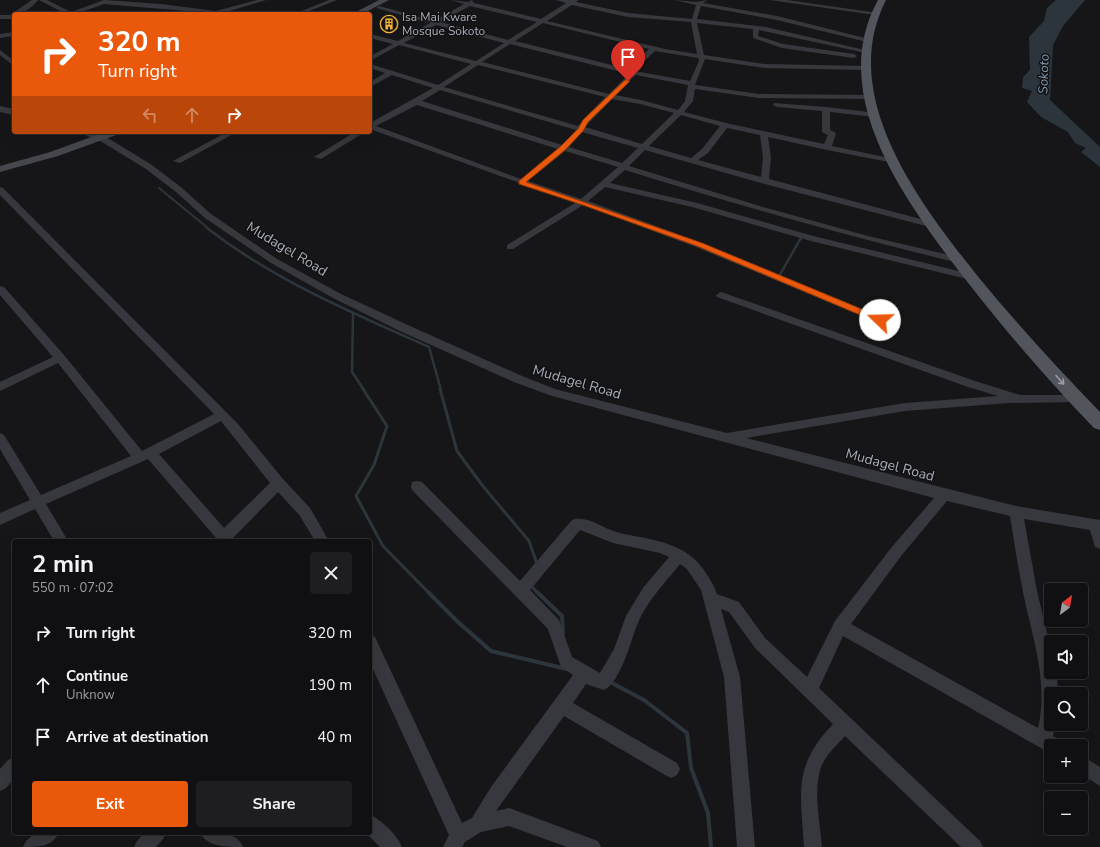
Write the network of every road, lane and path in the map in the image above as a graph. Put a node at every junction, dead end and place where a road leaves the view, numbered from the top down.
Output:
1 (35, 0) edge
2 (42, 0) edge
3 (263, 0) edge
4 (334, 0) edge
5 (385, 0) edge
6 (395, 0) edge
7 (454, 0) edge
8 (477, 0) edge
9 (559, 0) edge
10 (678, 0) edge
11 (774, 0) edge
12 (882, 0) edge
13 (889, 0) edge
14 (106, 1) edge
15 (573, 1) edge
16 (701, 2) edge
17 (78, 3) dead end
18 (469, 4) junction
19 (379, 8) junction
20 (78, 11) joint
21 (18, 12) edge
22 (66, 12) edge
23 (202, 12) edge
24 (222, 12) edge
25 (302, 12) edge
26 (360, 12) edge
27 (370, 12) edge
28 (875, 13) junction
29 (12, 15) edge
30 (0, 17) edge
31 (694, 21) junction
32 (437, 22) junction
33 (543, 22) junction
34 (756, 28) junction
35 (12, 34) edge
36 (0, 36) edge
37 (372, 36) edge
38 (398, 42) junction
39 (511, 42) junction
40 (653, 49) junction
41 (0, 52) edge
42 (866, 54) junction
43 (701, 56) junction
44 (3, 58) edge
45 (372, 58) edge
46 (12, 63) edge
47 (478, 63) junction
48 (372, 67) edge
49 (390, 73) junction
50 (632, 73) junction
51 (372, 84) edge
52 (692, 86) junction
53 (437, 87) junction
54 (612, 96) junction
55 (870, 97) junction
56 (416, 102) junction
57 (777, 105) dead end
58 (1, 108) edge
59 (12, 108) edge
60 (826, 110) junction
61 (12, 111) edge
62 (679, 113) junction
63 (874, 115) junction
64 (372, 125) edge
65 (725, 125) junction
66 (372, 127) edge
67 (581, 130) junction
68 (763, 133) junction
69 (104, 134) edge
70 (229, 134) edge
71 (357, 134) edge
72 (644, 146) junction
73 (562, 148) junction
74 (827, 148) junction
75 (318, 157) dead end
76 (177, 161) dead end
77 (692, 161) junction
78 (891, 161) junction
79 (0, 165) edge
80 (624, 166) junction
81 (0, 169) edge
82 (764, 181) junction
83 (522, 182) junction
84 (604, 184) junction
85 (0, 190) edge
86 (5, 201) edge
87 (582, 202) junction
88 (928, 224) junction
89 (510, 247) dead end
90 (955, 259) junction
91 (971, 277) junction
92 (0, 289) edge
93 (721, 296) dead end
94 (880, 320) dead end
95 (60, 358) junction
96 (0, 387) edge
97 (1025, 398) junction
98 (1076, 398) junction
99 (1100, 406) edge
100 (223, 415) junction
101 (1100, 423) edge
102 (728, 437) junction
103 (0, 438) edge
104 (144, 455) junction
105 (278, 483) junction
106 (417, 486) dead end
107 (944, 495) junction
108 (37, 503) junction
109 (1016, 512) junction
110 (0, 520) edge
111 (1098, 526) edge
112 (60, 539) edge
113 (224, 539) edge
114 (226, 539) edge
115 (321, 539) edge
116 (1100, 543) edge
117 (679, 555) junction
118 (521, 590) junction
119 (711, 599) junction
120 (840, 626) junction
121 (372, 647) edge
122 (584, 674) junction
123 (810, 689) junction
124 (562, 706) junction
125 (845, 724) junction
126 (1044, 739) edge
127 (1049, 739) edge
128 (12, 768) edge
129 (671, 769) dead end
130 (1088, 769) edge
131 (1100, 777) edge
132 (0, 782) edge
133 (478, 824) junction
134 (372, 826) edge
135 (47, 835) edge
136 (155, 835) edge
137 (213, 835) edge
138 (455, 844) edge
139 (32, 847) edge
140 (143, 847) edge
141 (234, 847) edge
142 (393, 847) edge
143 (592, 847) edge
144 (746, 847) edge
145 (813, 847) edge
146 (974, 847) edge

1 - 21 street
2 - 22 street
3 - 24 street
4 - 25 street
5 - 26 main road
6 - 19 main road
7 - 18 street
8 - 18 street
9 - 15 street
10 - 16 street
11 - 28 street
12 - 28 main road
13 - 99 main road
14 - 20 street
14 - 23 street
15 - 31 street
15 - 33 street
16 - 31 street
16 - 42 street
17 - 20 street
18 - 32 street
18 - 33 street
19 - 27 main road
19 - 32 street
28 - 42 main road
29 - 30 street
31 - 34 street
31 - 43 street
32 - 38 street
32 - 39 street
33 - 39 street
33 - 40 street
34 - 42 street
34 - 42 street
35 - 36 street
37 - 38 street
38 - 45 street
38 - 47 street
39 - 47 street
39 - 50 street
40 - 43 street
40 - 50 street
41 - 44 street
42 - 43 street
42 - 55 main road
43 - 52 street
44 - 46 street
47 - 53 street
47 - 54 street
48 - 49 street
49 - 51 street
49 - 53 street
50 - 52 street
50 - 54 street
52 - 55 street
52 - 62 street
53 - 56 street
53 - 67 street
54 - 62 street
54 - 67 street
55 - 63 main road
56 - 64 street
56 - 73 street
57 - 60 street
58 - 59 street
58 - 61 street
60 - 63 street
60 - 74 street
62 - 65 street
62 - 72 street
63 - 78 main road
65 - 68 street
65 - 77 street
66 - 83 street
67 - 72 street
67 - 73 street
68 - 74 street
68 - 82 street
69 - 79 main road
69 - 81 main road
69 - 102 street, Mudagel Road
70 - 76 street
71 - 75 street
72 - 77 street
72 - 80 street
73 - 80 street
73 - 83 street
74 - 78 street
77 - 82 street
78 - 88 main road
80 - 84 street
80 - 90 street
82 - 88 street
83 - 87 street
84 - 87 street
84 - 91 street
85 - 86 street
86 - 100 street
87 - 89 street
87 - 94 street
88 - 90 main road
90 - 91 main road
91 -> 98 main road
92 - 95 street
93 - 97 street
95 - 96 street
95 - 104 street
97 - 98 street
97 - 102 street
98 - 101 main road
100 - 104 street
100 - 105 street
102 - 107 street, Mudagel Road
103 - 108 street
104 - 108 street
104 - 113 street
105 - 114 street
105 - 115 street
106 - 118 street
107 - 109 street, Mudagel Road
107 - 120 street
108 - 110 street
108 - 112 street
109 - 111 street, Mudagel Road
109 - 127 street
111 - 116 street
117 - 118 street
117 - 119 street
117 - 122 street
118 - 122 street
119 - 123 street
119 - 144 street
120 - 123 street
120 - 126 street
121 - 138 street
122 - 124 street
123 - 125 street
124 - 129 street
124 - 133 street
125 - 145 street
125 - 146 street
128 - 132 street
130 - 131 street
133 - 138 street
133 - 143 street
134 - 142 street
135 - 139 street
136 - 140 street
137 - 141 street

